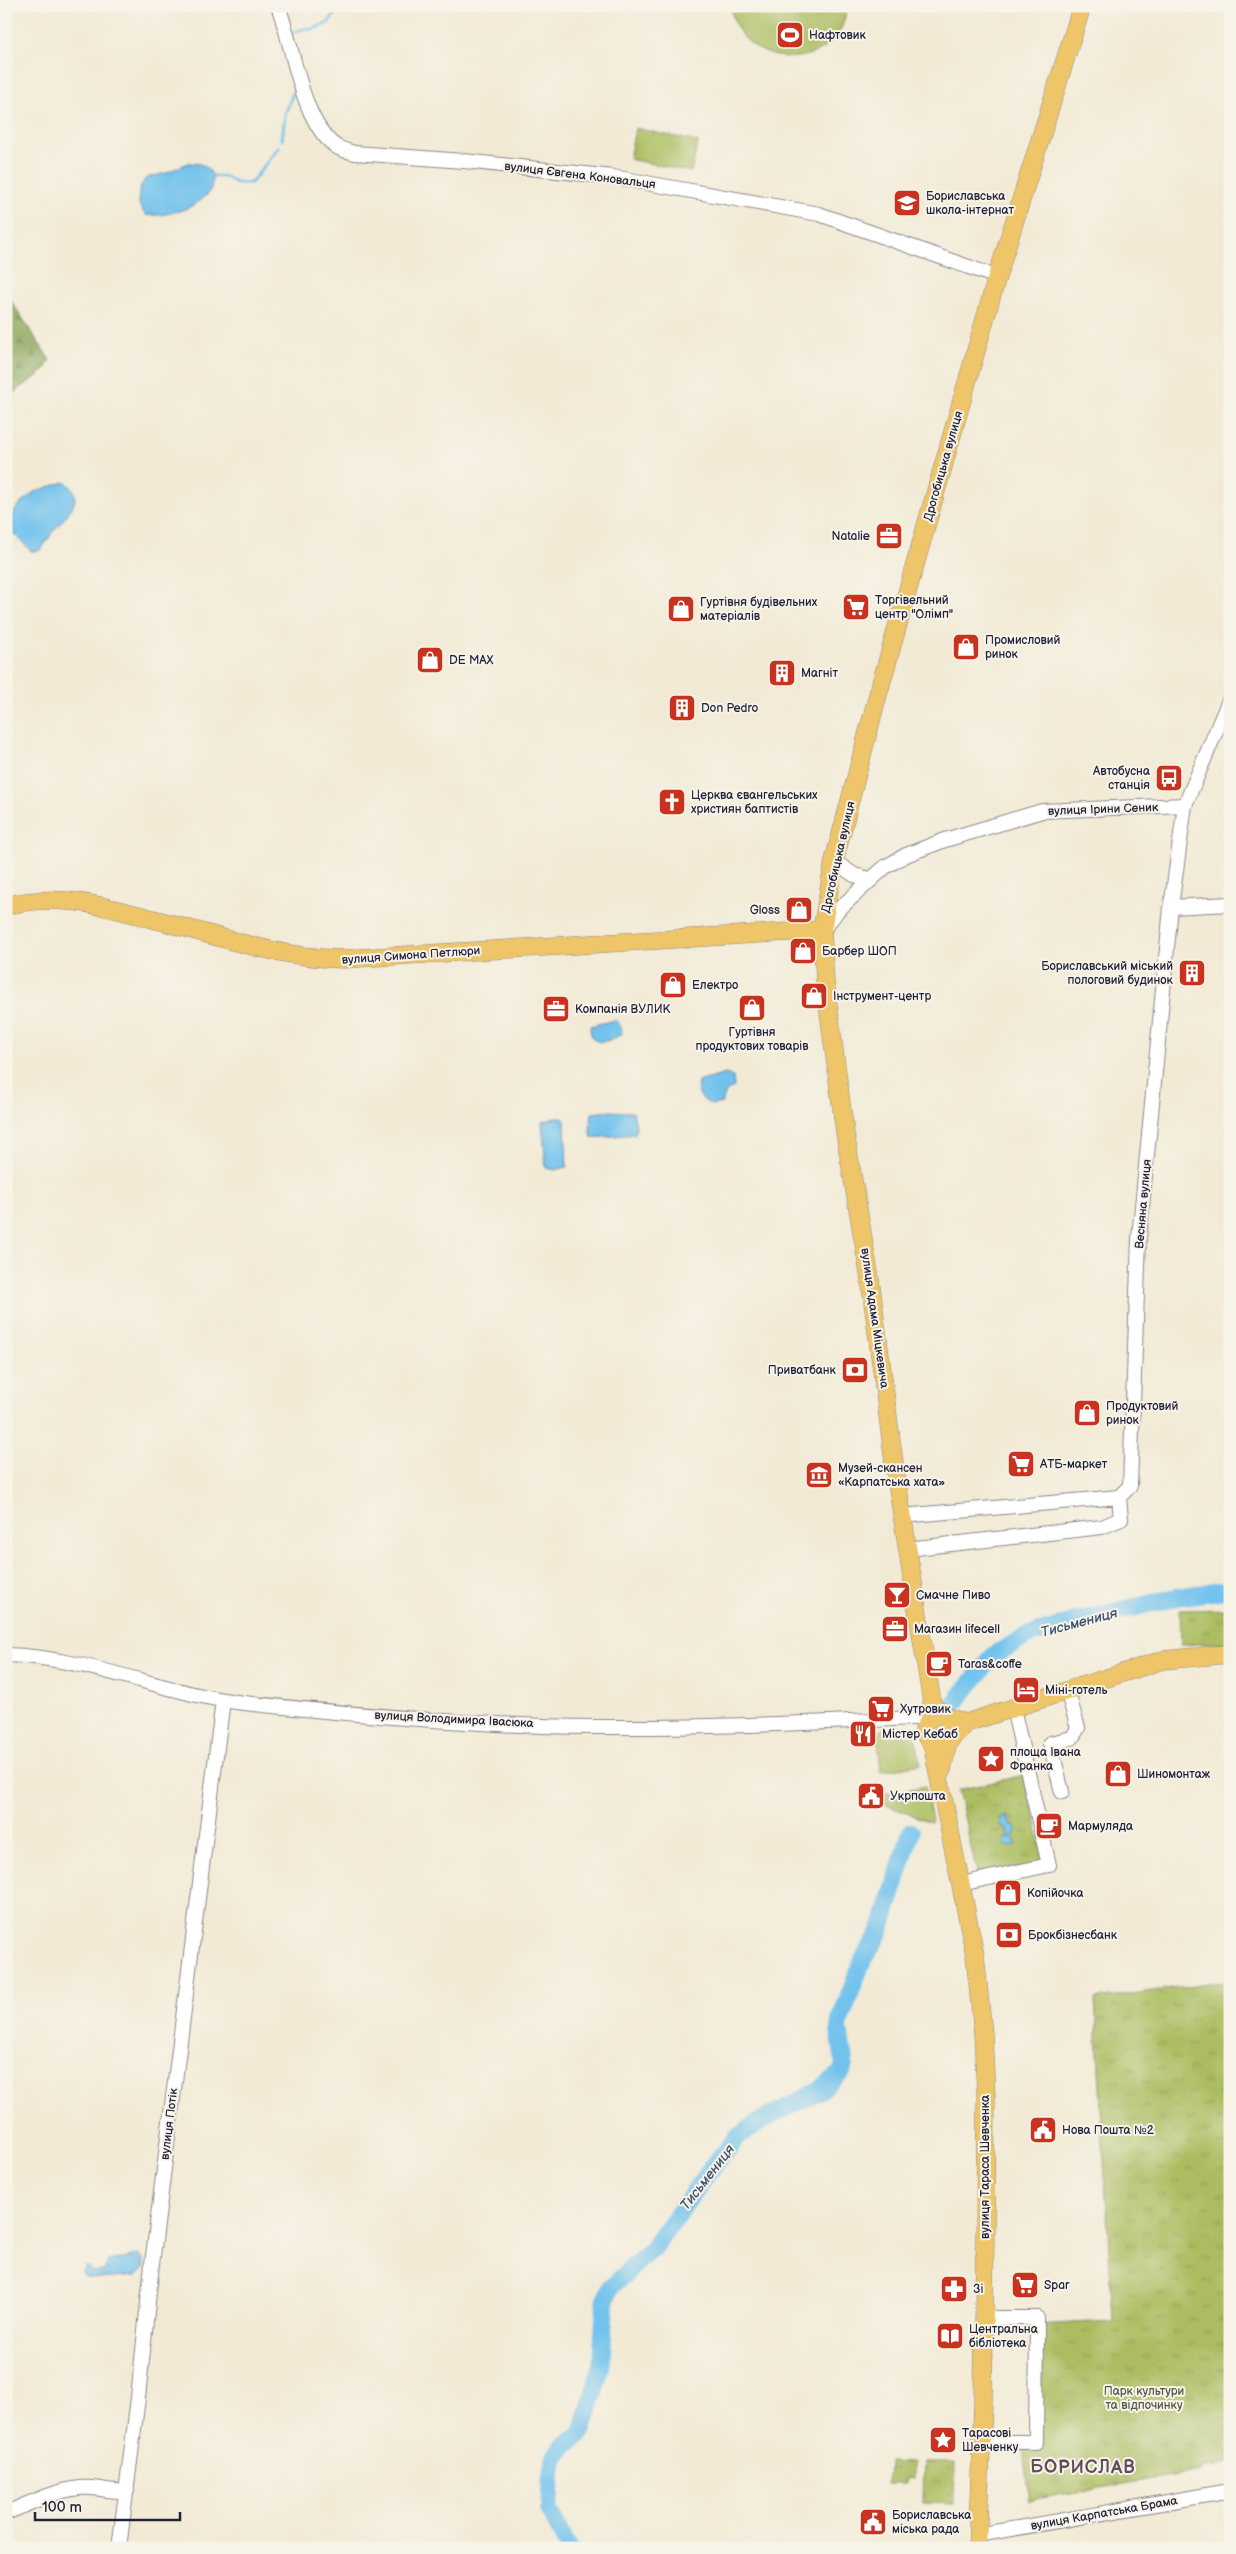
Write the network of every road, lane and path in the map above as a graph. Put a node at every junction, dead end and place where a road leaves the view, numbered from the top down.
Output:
1 (278, 6) edge
2 (1082, 6) edge
3 (997, 276) junction
4 (1230, 698) edge
5 (1185, 805) junction
6 (834, 861) junction
7 (870, 879) junction
8 (1230, 904) edge
9 (6, 906) edge
10 (1171, 907) junction
11 (822, 930) junction
12 (1120, 1497) junction
13 (902, 1516) junction
14 (907, 1549) junction
15 (1230, 1654) edge
16 (6, 1656) edge
17 (1067, 1690) junction
18 (223, 1700) junction
19 (1013, 1708) junction
20 (933, 1721) junction
21 (966, 1723) junction
22 (950, 1738) junction
23 (942, 1790) junction
24 (1062, 1792) dead end
25 (961, 1884) junction
26 (983, 2318) junction
27 (981, 2442) junction
28 (127, 2491) junction
29 (1230, 2491) edge
30 (6, 2513) edge
31 (977, 2541) edge
32 (120, 2548) edge

1 - 3 street, вулиця Євгена Коновальця
2 - 3 main road, Дрогобицька вулиця
3 - 6 main road, Дрогобицька вулиця
4 - 5 street
5 - 7 street, вулиця Ірини Сеник
5 - 10 street, Весняна вулиця
6 - 7 street
6 - 11 main road, Дрогобицька вулиця
7 - 11 street, вулиця Ірини Сеник
8 - 10 street
9 - 11 main road, вулиця Симона Петлюри
10 - 12 street, Весняна вулиця
11 - 13 main road, вулиця Адама Міцкевича
12 - 13 street
12 - 14 street, Весняна вулиця
13 - 14 main road, вулиця Адама Міцкевича
14 - 20 main road, вулиця Адама Міцкевича
15 - 17 main road
16 - 18 street, вулиця Володимира Івасюка
17 - 19 main road
17 - 24 street
18 - 20 street, вулиця Володимира Івасюка
18 - 28 street, вулиця Потік
19 - 21 main road
19 - 25 street
20 - 21 main road
20 - 22 main road
20 - 23 main road
21 - 22 main road
22 - 23 main road
23 - 25 main road, вулиця Тараса Шевченка
25 - 26 main road, вулиця Тараса Шевченка
26 - 27 main road, вулиця Тараса Шевченка
26 - 27 street
27 - 31 main road, вулиця Тараса Шевченка
28 - 30 street
28 - 32 street, вулиця Потік
29 - 31 street, вулиця Карпатська Брама

